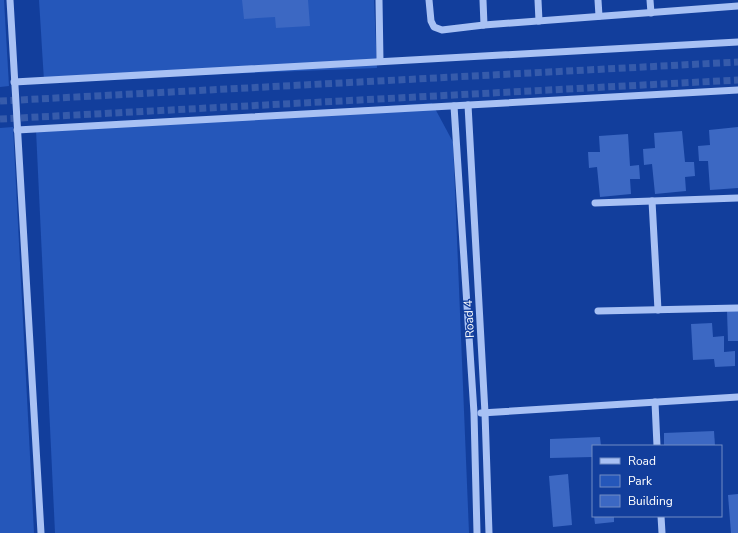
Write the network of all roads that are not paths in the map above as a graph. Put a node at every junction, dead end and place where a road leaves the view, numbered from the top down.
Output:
1 (10, 0) edge
2 (379, 0) edge
3 (429, 0) edge
4 (483, 0) edge
5 (538, 0) edge
6 (598, 0) edge
7 (650, 0) edge
8 (710, 0) edge
9 (738, 6) edge
10 (710, 8) junction
11 (651, 13) junction
12 (599, 16) junction
13 (539, 21) junction
14 (484, 25) junction
15 (738, 42) edge
16 (380, 62) junction
17 (14, 82) junction
18 (738, 90) edge
19 (468, 105) junction
20 (454, 106) junction
21 (17, 130) junction
22 (738, 198) edge
23 (652, 201) junction
24 (595, 203) dead end
25 (738, 308) edge
26 (658, 310) junction
27 (598, 311) dead end
28 (738, 397) edge
29 (655, 402) junction
30 (474, 413) junction
31 (485, 413) junction
32 (657, 445) edge
33 (661, 517) edge
34 (41, 533) edge
35 (476, 533) edge
36 (490, 533) edge
37 (662, 533) edge

1 - 17 street
2 - 16 street
3 - 14 street
4 - 14 street
5 - 13 street
6 - 12 street
7 - 11 street
8 - 10 street
9 - 10 street
10 - 11 street
11 - 12 street
12 - 13 street
13 - 14 street
15 - 16 street
16 - 17 street
17 - 21 street
18 - 19 street
19 - 20 street
19 - 31 street, Road 4
20 - 21 street
20 - 30 street, Road 4
21 - 34 street
22 - 23 street
23 - 24 street
23 - 26 street
25 - 26 street
26 - 27 street
28 - 29 street
29 - 31 street
29 - 32 street
30 - 31 street
30 - 35 street, Road 4
31 - 36 street, Road 4
33 - 37 street

